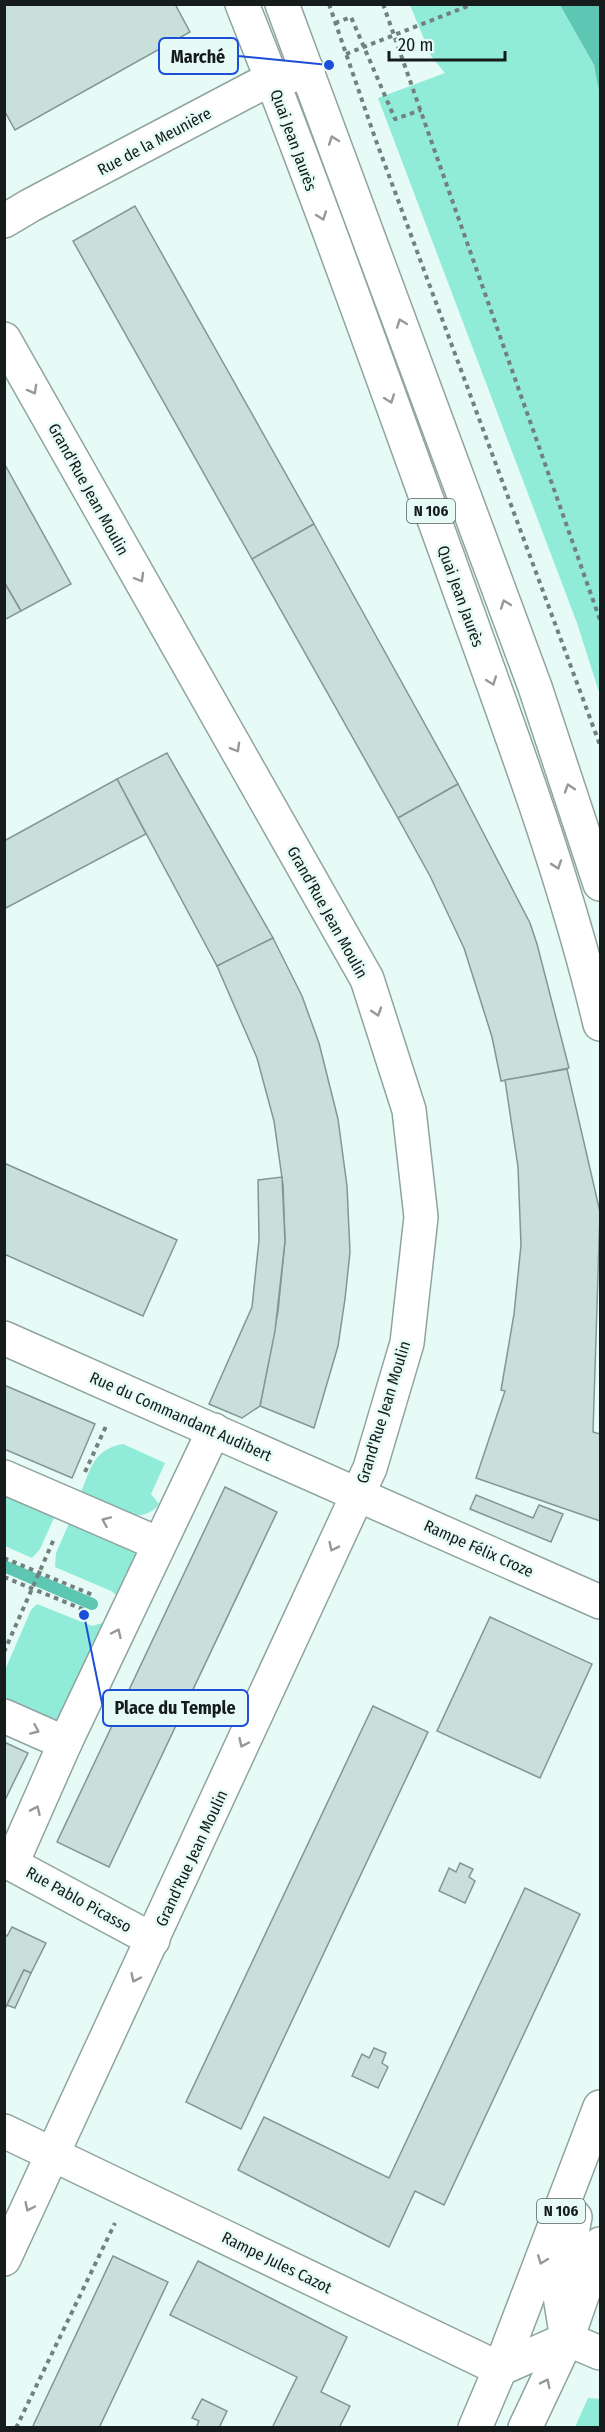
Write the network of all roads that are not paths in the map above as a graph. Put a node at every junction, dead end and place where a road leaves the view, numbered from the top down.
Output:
1 (242, 4) edge
2 (282, 4) edge
3 (308, 71) junction
4 (273, 82) junction
5 (4, 221) edge
6 (4, 237) edge
7 (4, 247) edge
8 (4, 339) edge
9 (600, 884) edge
10 (600, 1024) edge
11 (4, 1338) edge
12 (214, 1430) junction
13 (4, 1476) edge
14 (358, 1494) junction
15 (159, 1544) junction
16 (600, 1602) edge
17 (4, 1716) edge
18 (65, 1743) junction
19 (8, 1861) edge
20 (153, 1940) junction
21 (596, 2121) edge
22 (4, 2131) edge
23 (53, 2156) junction
24 (600, 2244) edge
25 (4, 2259) edge
26 (586, 2347) edge
27 (500, 2369) junction
28 (475, 2427) edge
29 (506, 2427) edge
30 (525, 2427) edge

1 - 4 street, Quai Jean Jaurès / N 106
2 - 3 street, N 106
3 - 4 street, Rue de la Meunière
9 -> 3 street, N 106
4 - 5 street, Rue de la Meunière
4 -> 10 street, Quai Jean Jaurès / N 106
6 - 7 street
8 -> 14 street, Grand'Rue Jean Moulin
11 - 12 street, Rue du Commandant Audibert
12 - 14 street, Rue du Commandant Audibert
12 - 15 street
15 -> 13 street
14 - 16 street, Rampe Félix Croze
14 -> 20 street, Grand'Rue Jean Moulin
18 -> 15 street
17 -> 18 street
19 -> 18 street
19 - 20 street, Rue Pablo Picasso
20 -> 23 street, Grand'Rue Jean Moulin
21 - 26 street, N 106
21 -> 27 street, N 106
22 - 23 street, Rampe Jules Cazot
23 -> 25 street, Grand'Rue Jean Moulin
23 - 27 street, Rampe Jules Cazot
24 - 26 street
26 - 27 street
30 -> 26 street
27 - 28 street, N 106
27 - 29 street

